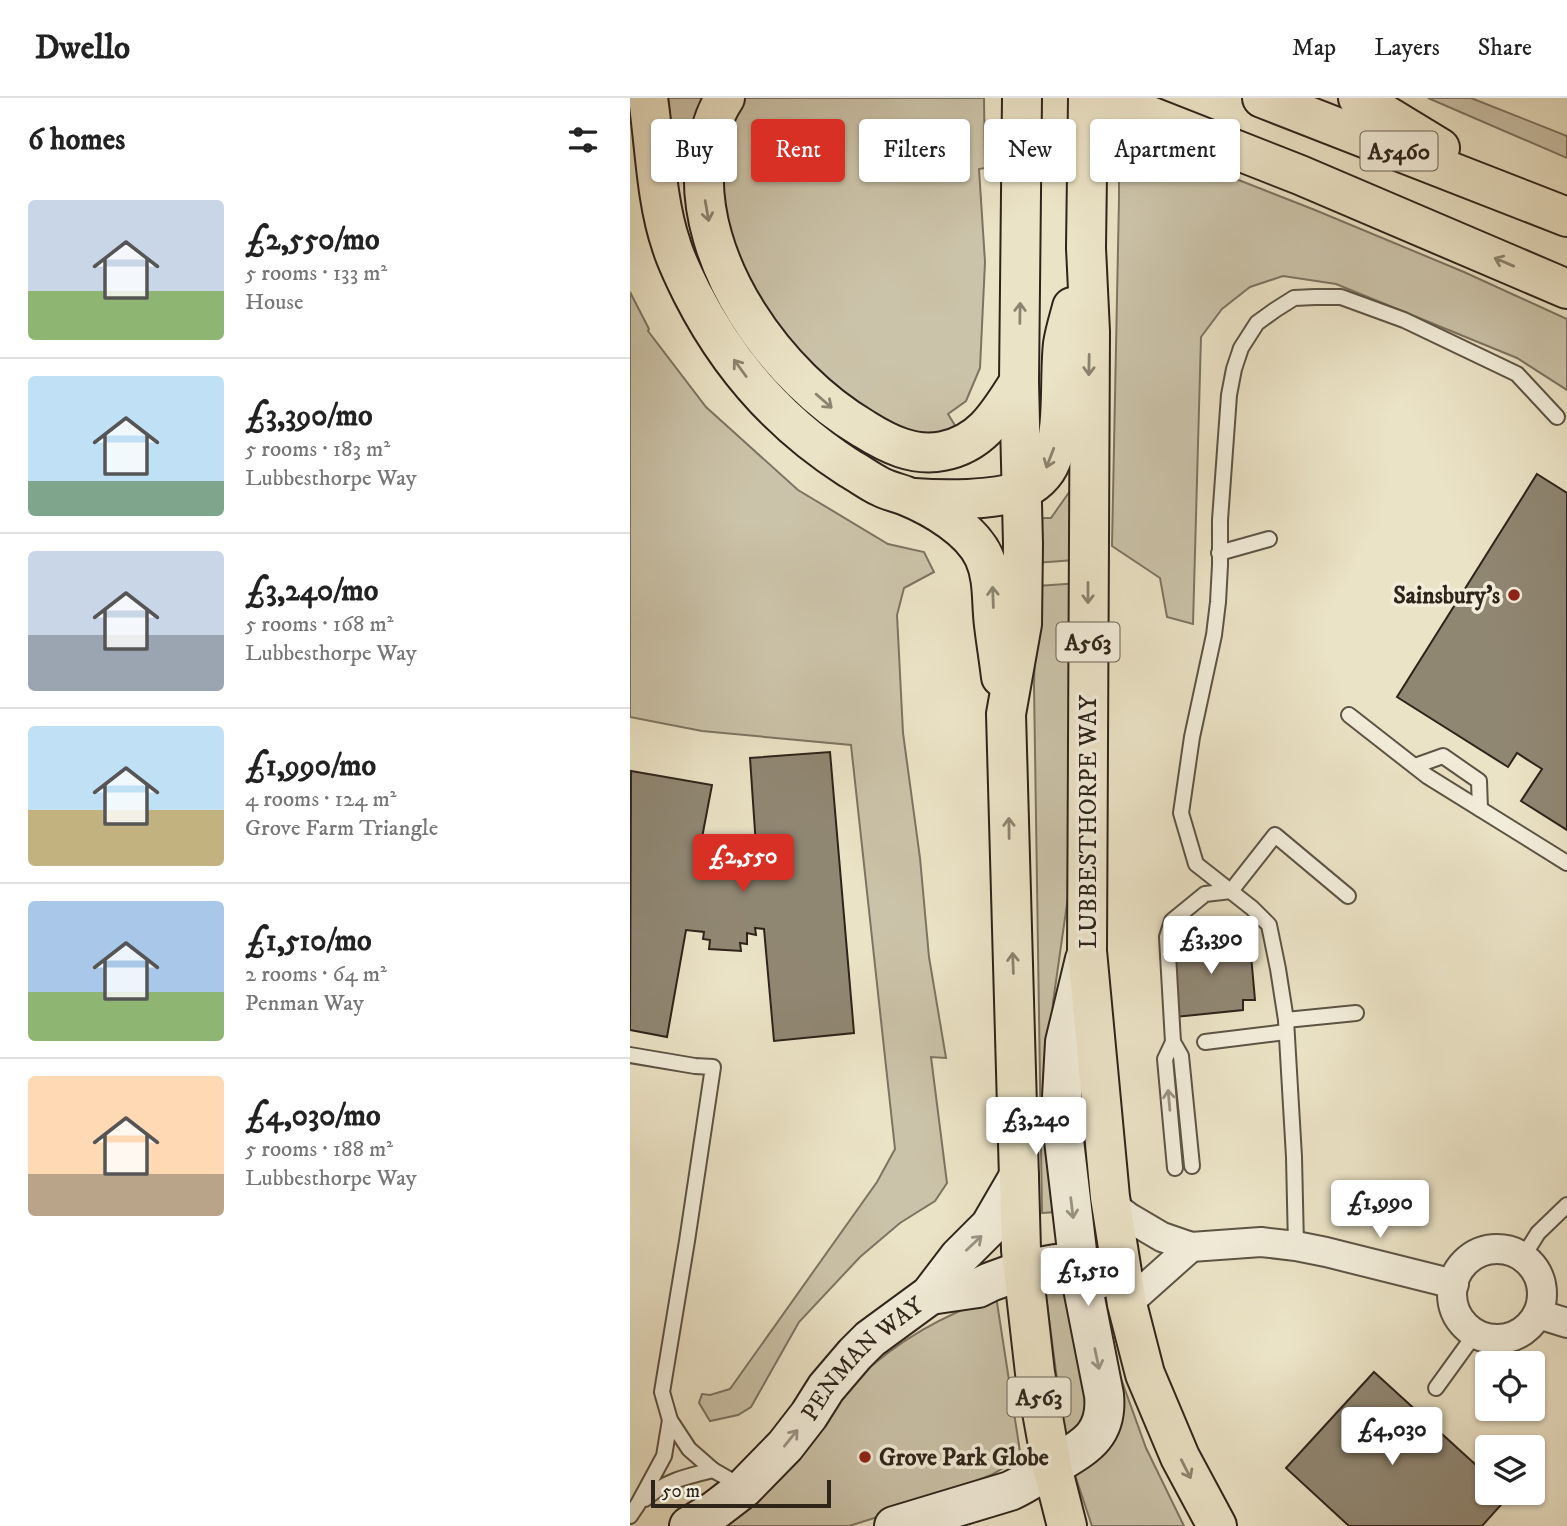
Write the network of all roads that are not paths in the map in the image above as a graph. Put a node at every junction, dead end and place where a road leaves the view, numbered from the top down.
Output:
1 (648, 98) edge
2 (724, 98) edge
3 (1022, 98) edge
4 (1088, 98) edge
5 (1104, 98) edge
6 (1262, 98) edge
7 (1358, 98) edge
8 (1551, 211) edge
9 (1086, 248) junction
10 (1567, 289) edge
11 (1019, 382) junction
12 (1557, 417) dead end
13 (1021, 490) junction
14 (908, 497) junction
15 (1269, 539) dead end
16 (1219, 553) junction
17 (1006, 714) junction
18 (1349, 715) dead end
19 (1415, 766) junction
20 (1480, 809) junction
21 (1567, 863) edge
22 (1231, 891) junction
23 (1348, 896) dead end
24 (1087, 951) junction
25 (1356, 1013) dead end
26 (1286, 1026) junction
27 (1172, 1042) junction
28 (1205, 1042) dead end
29 (630, 1055) edge
30 (1192, 1166) dead end
31 (1175, 1168) dead end
32 (1019, 1176) junction
33 (1111, 1203) junction
34 (1567, 1205) edge
35 (1296, 1246) junction
36 (1191, 1247) junction
37 (1523, 1257) junction
38 (1079, 1268) junction
39 (1023, 1270) junction
40 (1454, 1284) junction
41 (930, 1295) junction
42 (1127, 1304) junction
43 (1538, 1314) junction
44 (1567, 1323) edge
45 (1475, 1334) junction
46 (1436, 1388) dead end
47 (670, 1420) junction
48 (1052, 1467) junction
49 (729, 1479) junction
50 (634, 1510) edge
51 (689, 1526) edge
52 (894, 1526) edge
53 (1068, 1526) edge
54 (1217, 1526) edge

14 -> 1 highway, A563
2 -> 11 highway
11 -> 3 highway, A563
4 - 9 highway, LUBBESTHORPE WAY / A563
10 -> 5 highway, A5460
6 - 8 highway, A5460
7 - 8 highway
9 -> 13 highway, A563
9 -> 24 highway, LUBBESTHORPE WAY / A563
11 - 13 highway, A563
12 - 16 lane
13 - 14 highway, A563
13 - 17 highway, A563
17 -> 14 highway, A563
15 - 16 lane
16 - 22 lane
32 -> 17 highway, A563
18 - 19 lane
19 - 20 lane
19 - 20 lane
20 - 21 lane
22 - 23 lane
22 - 26 lane
22 - 27 lane
24 - 33 highway, LUBBESTHORPE WAY / A563
24 -> 38 street
25 - 26 lane
26 - 28 lane
26 - 35 lane
27 - 30 lane
31 -> 27 lane
29 - 47 lane
32 - 39 highway, A563
41 -> 32 street, PENMAN WAY
33 - 36 street
33 - 42 highway, LUBBESTHORPE WAY / A563
34 - 37 lane
35 - 36 street
35 - 40 street
36 - 42 street
37 - 40 street
37 - 43 street
38 - 39 street
38 - 42 street
38 -> 48 street
39 - 41 street
39 - 48 highway, A563
40 - 45 street
49 -> 41 street, PENMAN WAY
42 -> 54 highway, LUBBESTHORPE WAY / A563
43 - 44 street
43 - 45 street
45 - 46 lane
47 - 49 lane
47 - 50 lane
48 - 52 street
48 - 53 highway, A563
49 - 50 lane
49 - 51 street, PENMAN WAY

